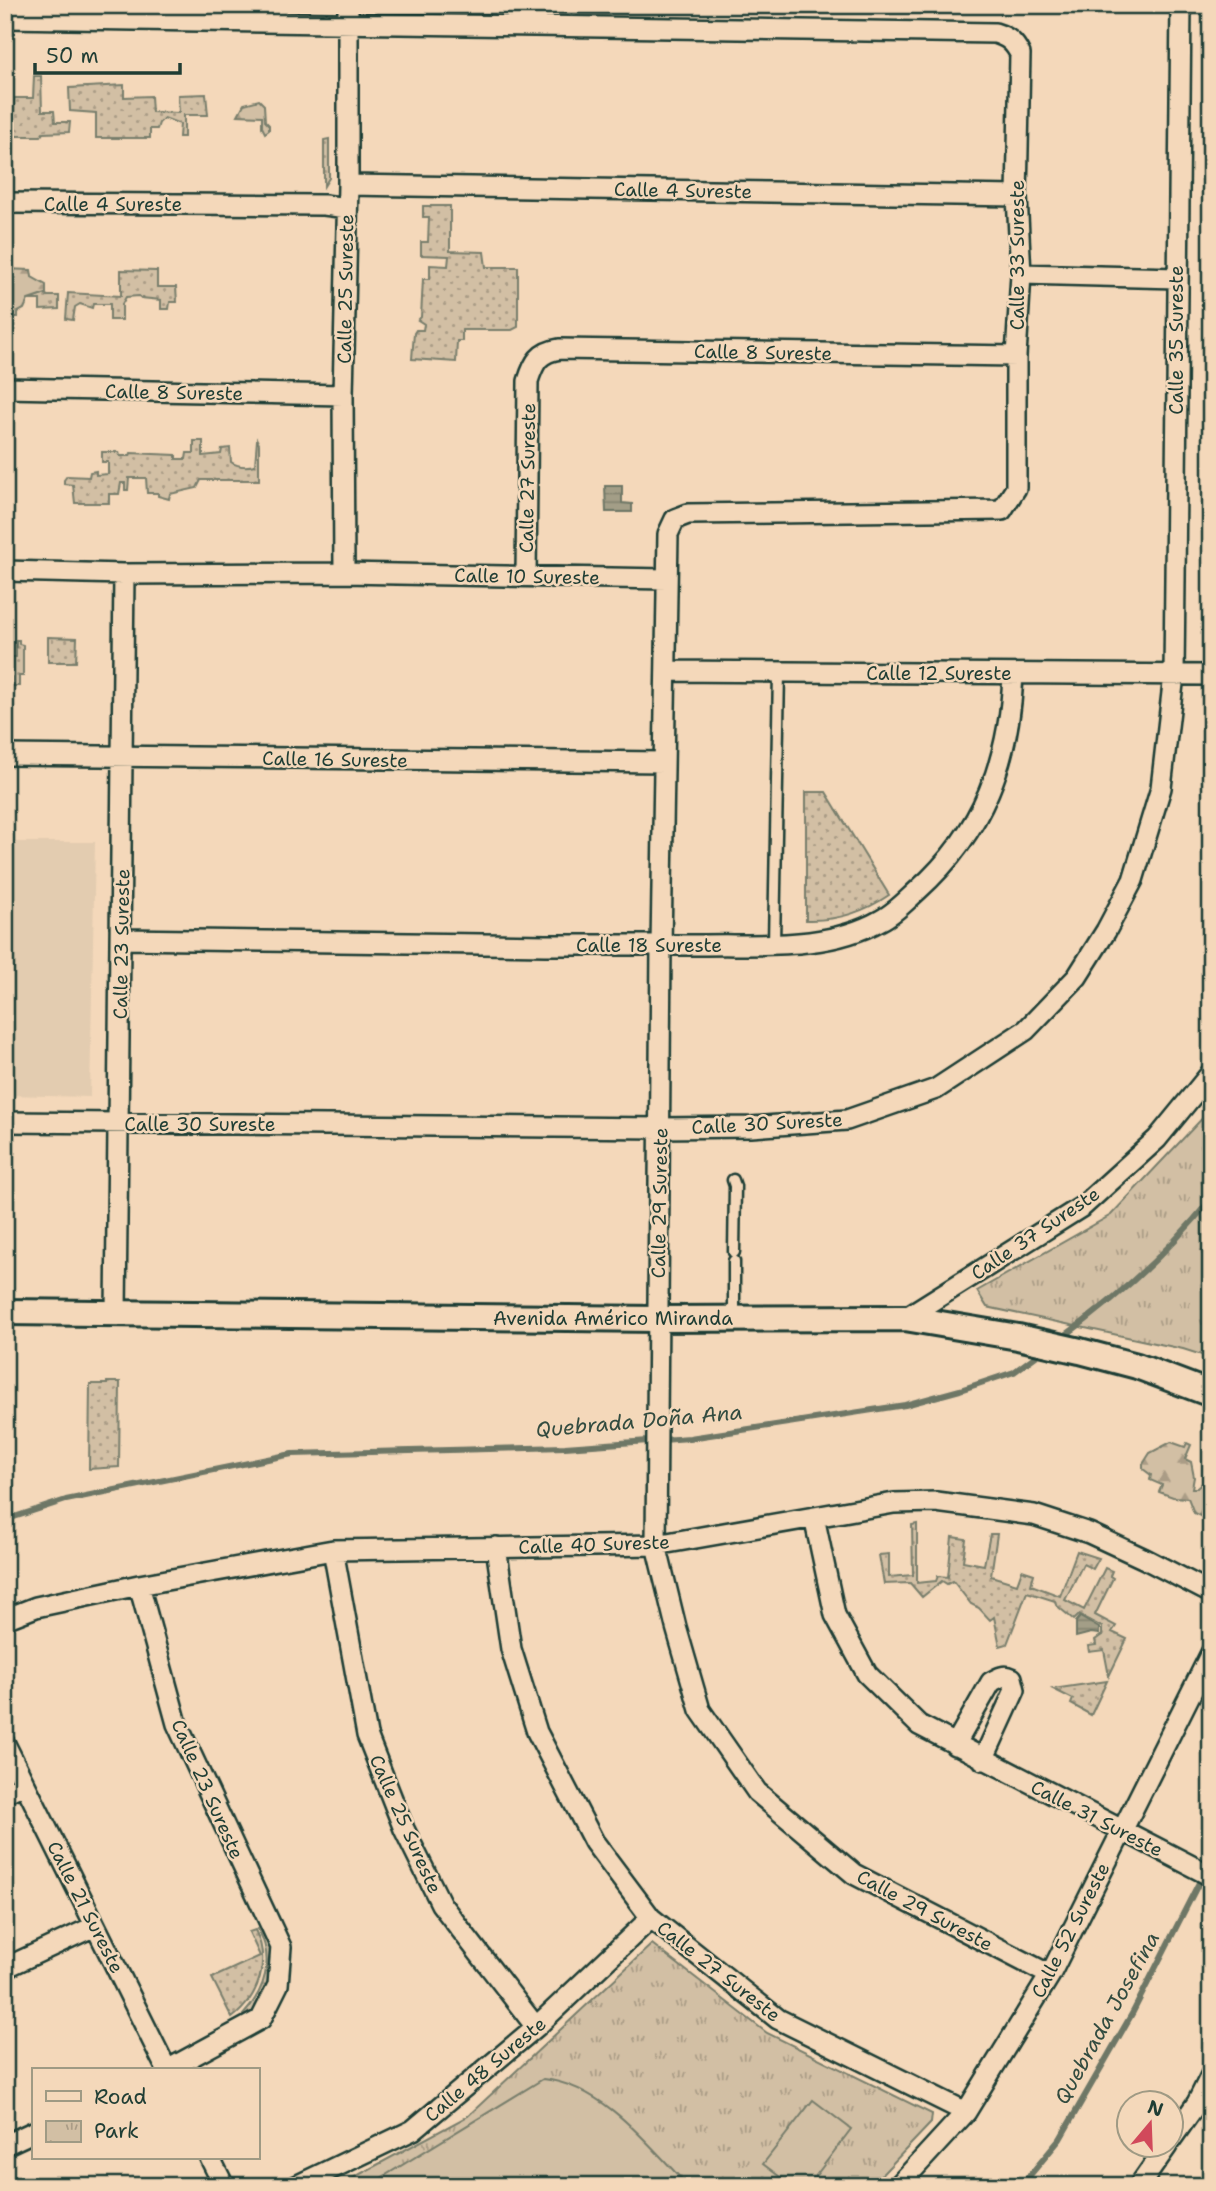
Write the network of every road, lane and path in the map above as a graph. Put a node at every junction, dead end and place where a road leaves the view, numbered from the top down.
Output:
1 (1181, 5) edge
2 (348, 14) edge
3 (5, 18) edge
4 (348, 185) junction
5 (1017, 196) junction
6 (5, 203) edge
7 (347, 208) junction
8 (1021, 274) junction
9 (1177, 278) junction
10 (1016, 356) junction
11 (528, 381) joint
12 (5, 388) edge
13 (343, 395) junction
14 (5, 571) edge
15 (344, 573) junction
16 (124, 575) junction
17 (526, 576) junction
18 (666, 579) junction
19 (666, 671) junction
20 (779, 672) junction
21 (1013, 674) junction
22 (1174, 675) junction
23 (1211, 675) edge
24 (5, 755) edge
25 (122, 757) junction
26 (664, 762) junction
27 (121, 939) junction
28 (774, 944) junction
29 (661, 946) junction
30 (1211, 1073) edge
31 (5, 1122) edge
32 (118, 1123) junction
33 (660, 1128) junction
34 (733, 1180) dead end
35 (5, 1312) edge
36 (116, 1313) junction
37 (905, 1318) junction
38 (657, 1319) junction
39 (734, 1319) junction
40 (1211, 1394) edge
41 (814, 1517) junction
42 (656, 1545) junction
43 (496, 1546) junction
44 (333, 1550) junction
45 (139, 1585) junction
46 (1211, 1593) edge
47 (5, 1619) edge
48 (1211, 1653) edge
49 (5, 1744) edge
50 (956, 1745) junction
51 (983, 1760) junction
52 (24, 1784) junction
53 (5, 1793) edge
54 (1121, 1831) junction
55 (1211, 1877) edge
56 (651, 1918) junction
57 (95, 1926) junction
58 (5, 1968) edge
59 (1050, 1975) junction
60 (536, 2027) junction
61 (166, 2068) edge
62 (171, 2068) edge
63 (1211, 2076) edge
64 (966, 2112) junction
65 (1184, 2122) edge
66 (32, 2132) edge
67 (5, 2145) edge
68 (211, 2160) edge
69 (1157, 2160) edge
70 (224, 2186) edge
71 (296, 2186) edge
72 (898, 2186) edge
73 (1139, 2186) edge

1 - 9 street, Calle 35 Sureste
2 - 3 street
2 - 4 street, Calle 25 Sureste
2 - 5 street, Calle 33 Sureste
4 - 5 street, Calle 4 Sureste
4 - 7 street, Calle 25 Sureste
5 - 8 street, Calle 33 Sureste
6 - 7 street, Calle 4 Sureste
7 - 13 street, Calle 25 Sureste
8 - 9 street
8 - 10 street, Calle 33 Sureste
9 - 22 street, Calle 35 Sureste
10 - 11 street, Calle 8 Sureste
10 - 18 street, Calle 33 Sureste
11 - 17 street, Calle 27 Sureste
12 - 13 street, Calle 8 Sureste
13 - 15 street, Calle 25 Sureste
14 - 16 street, Calle 10 Sureste
15 - 16 street, Calle 10 Sureste
15 - 17 street, Calle 10 Sureste
16 - 25 street, Calle 23 Sureste
17 - 18 street, Calle 10 Sureste
18 - 19 street, Calle 29 Sureste
19 - 20 street, Calle 12 Sureste
19 - 26 street, Calle 29 Sureste
20 - 21 street, Calle 12 Sureste
20 - 28 lane
21 - 22 street, Calle 12 Sureste
21 - 28 street, Calle 18 Sureste
22 - 23 street, Calle 12 Sureste
22 - 33 street, Calle 30 Sureste
24 - 25 street, Calle 16 Sureste
25 - 26 street, Calle 16 Sureste
25 - 27 street, Calle 23 Sureste
26 - 29 street, Calle 29 Sureste
27 - 29 street, Calle 18 Sureste
27 - 32 street, Calle 23 Sureste
28 - 29 street, Calle 18 Sureste
29 - 33 street, Calle 29 Sureste
30 - 37 street, Calle 37 Sureste
31 - 32 street, Calle 30 Sureste
32 - 33 street, Calle 30 Sureste
32 - 36 street, Calle 23 Sureste
33 - 38 street, Calle 29 Sureste
34 - 39 lane
35 - 36 street, Avenida Américo Miranda
36 - 38 street, Avenida Américo Miranda
37 - 39 street, Avenida Américo Miranda
37 - 40 street, Avenida Américo Miranda
38 - 39 street, Avenida Américo Miranda
38 - 42 street, Calle 29 Sureste
41 - 42 street, Calle 40 Sureste
41 - 46 street, Calle 40 Sureste
41 - 50 street, Calle 31 Sureste
42 - 43 street, Calle 40 Sureste
42 - 59 street, Calle 29 Sureste
43 - 44 street, Calle 40 Sureste
43 - 56 street, Calle 27 Sureste
44 - 45 street, Calle 40 Sureste
44 - 60 street, Calle 25 Sureste
45 - 47 street, Calle 40 Sureste
45 - 62 street, Calle 23 Sureste
48 - 54 street, Calle 52 Sureste
49 - 52 street, Calle 21 Sureste
50 - 51 street, Calle 31 Sureste
50 - 51 street
51 - 54 street, Calle 31 Sureste
52 - 53 street
52 - 57 street, Calle 21 Sureste
54 - 55 street, Calle 31 Sureste
54 - 59 street, Calle 52 Sureste
56 - 60 street, Calle 48 Sureste
56 - 64 street, Calle 27 Sureste
57 - 58 street
57 - 61 street, Calle 21 Sureste
59 - 64 street, Calle 52 Sureste
60 - 71 street, Calle 48 Sureste
63 - 65 street
64 - 72 street, Calle 52 Sureste
66 - 67 street
68 - 70 street
69 - 73 street

